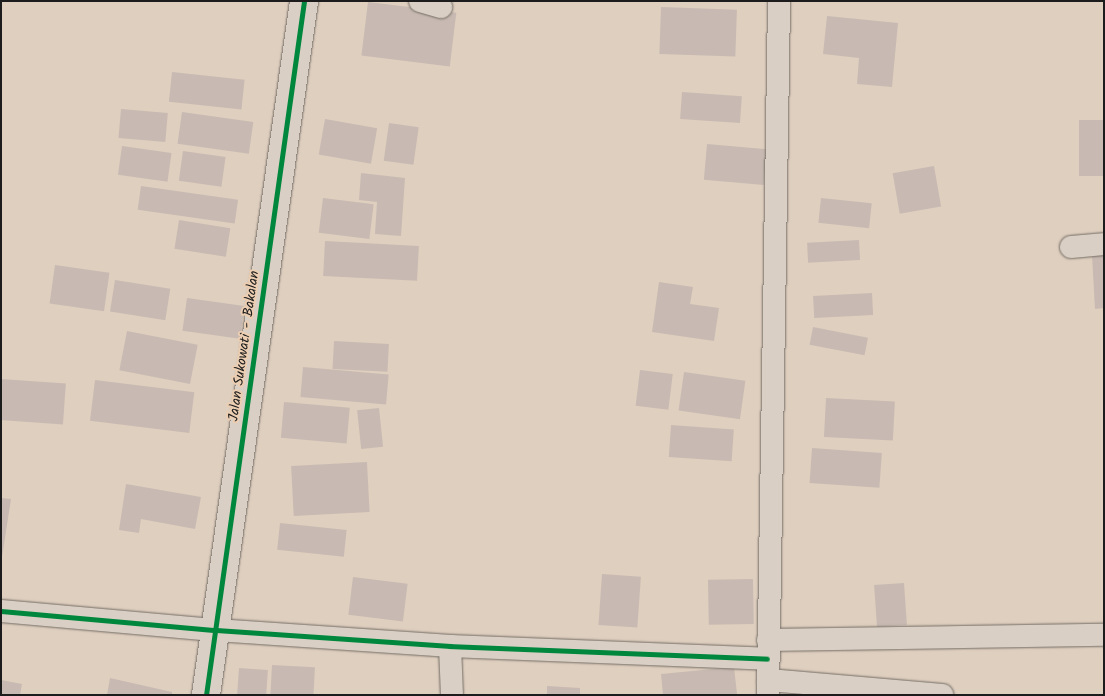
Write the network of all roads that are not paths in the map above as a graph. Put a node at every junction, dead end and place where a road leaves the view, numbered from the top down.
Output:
1 (304, 1) edge
2 (779, 1) edge
3 (1104, 244) edge
4 (1071, 246) dead end
5 (1, 610) edge
6 (216, 630) junction
7 (1104, 635) edge
8 (450, 646) junction
9 (768, 668) edge
10 (206, 695) edge
11 (452, 695) edge
12 (942, 695) edge

1 - 6 street, Jalan Sukowati - Bakalan
2 - 9 street
3 - 4 street
5 - 6 street
6 - 8 street
6 - 10 street, Jalan Sukowati - Bakalan
7 - 9 street
8 - 9 street
8 - 11 street
9 - 12 street

